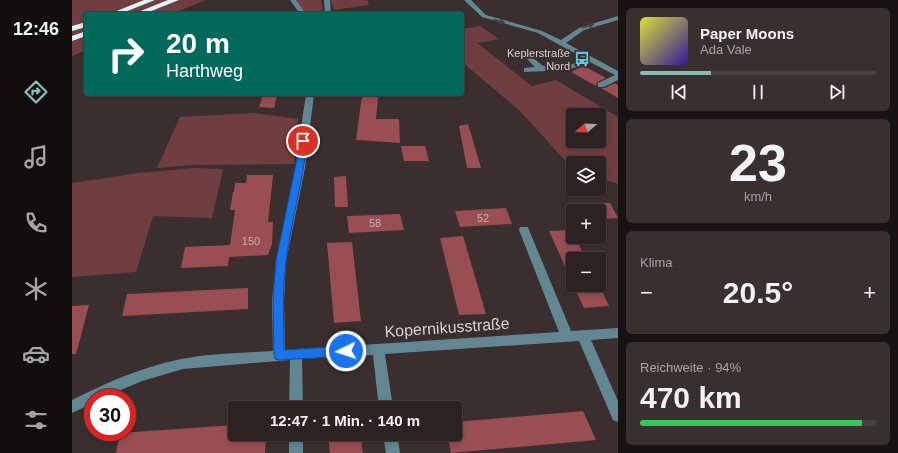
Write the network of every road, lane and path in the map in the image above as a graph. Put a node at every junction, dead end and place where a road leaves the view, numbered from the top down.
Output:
1 (151, 0) edge
2 (175, 0) edge
3 (293, 0) edge
4 (327, 0) edge
5 (467, 0) edge
6 (118, 12) edge
7 (142, 12) edge
8 (302, 12) edge
9 (328, 12) edge
10 (618, 18) edge
11 (84, 25) edge
12 (72, 29) edge
13 (84, 34) edge
14 (72, 39) edge
15 (562, 43) junction
16 (526, 54) dead end
17 (592, 60) junction
18 (541, 68) junction
19 (527, 70) dead end
20 (618, 75) edge
21 (601, 85) dead end
22 (310, 96) edge
23 (524, 230) dead end
24 (618, 333) edge
25 (583, 335) junction
26 (567, 336) junction
27 (378, 349) junction
28 (296, 354) junction
29 (279, 355) junction
30 (296, 401) edge
31 (385, 401) edge
32 (72, 407) edge
33 (618, 416) edge
34 (296, 441) edge
35 (391, 441) edge
36 (296, 453) edge
37 (393, 453) edge

1 - 6 highway
2 - 7 highway
3 - 8 street
4 - 9 street
5 -> 15 street
15 -> 10 street
11 - 12 highway
13 - 14 highway
15 - 17 street
16 - 18 street
17 - 18 street
17 - 20 street
18 - 19 street
20 - 21 street
22 - 29 street
23 - 26 street
24 - 25 street, Kopernikusstraße
25 - 26 street, Kopernikusstraße
25 - 33 street
26 - 27 street, Kopernikusstraße
27 - 28 street, Kopernikusstraße
27 - 31 street
28 - 29 street, Kopernikusstraße
28 - 30 street
29 - 32 street, Kopernikusstraße
34 - 36 street
35 - 37 street

